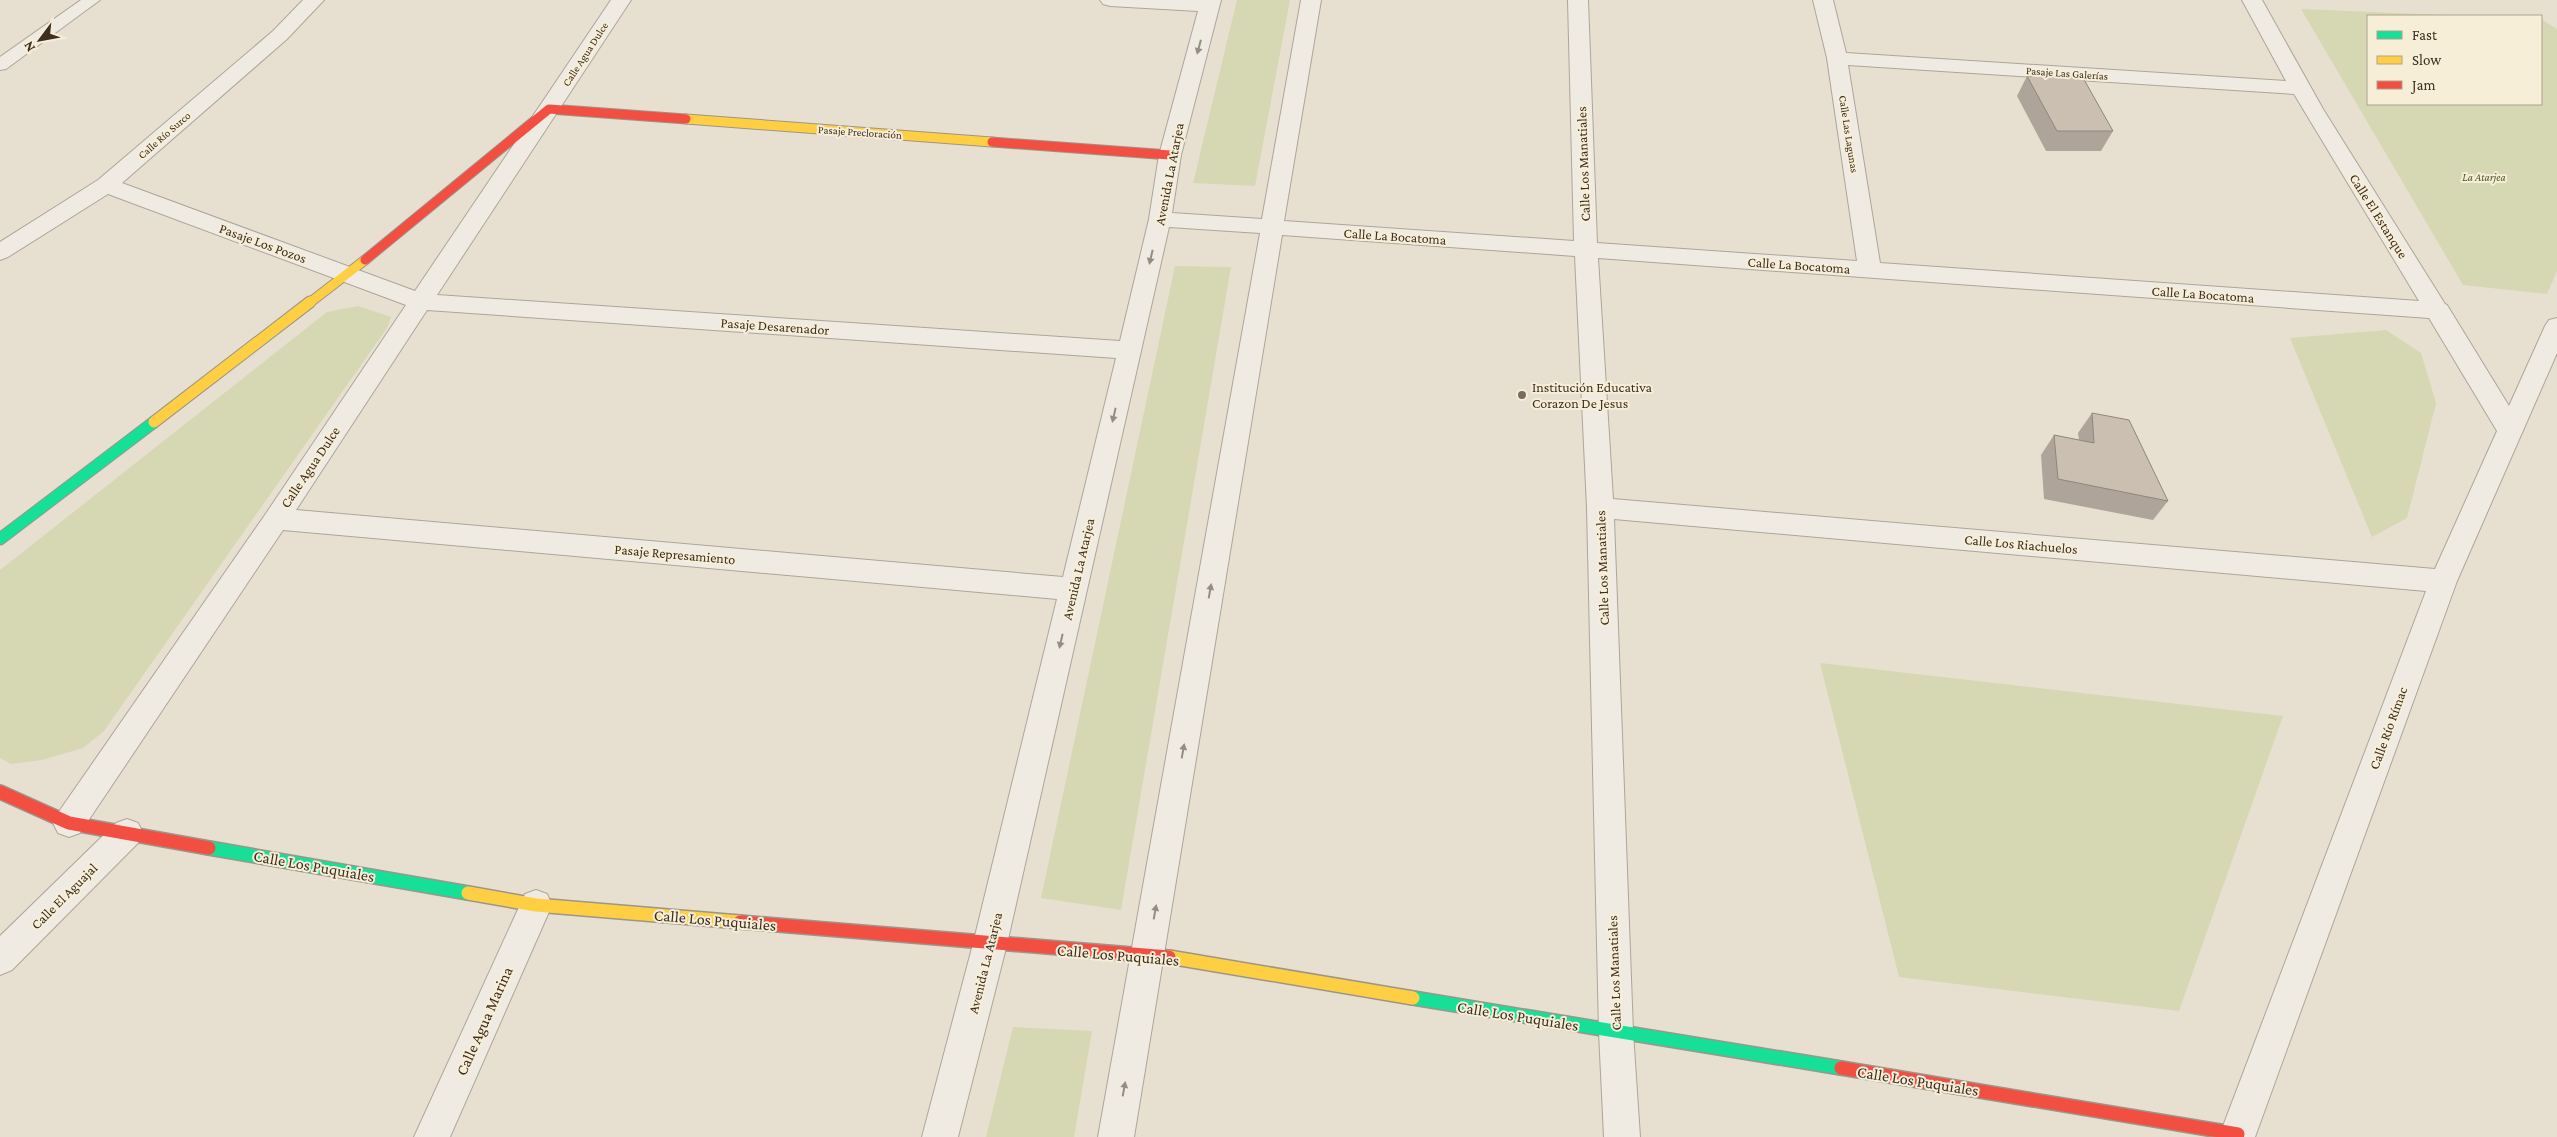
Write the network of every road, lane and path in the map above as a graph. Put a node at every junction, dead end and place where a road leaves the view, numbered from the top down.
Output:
1 (92, 0) edge
2 (314, 0) edge
3 (621, 0) edge
4 (1110, 0) edge
5 (1311, 0) edge
6 (1578, 0) edge
7 (1823, 0) edge
8 (2252, 0) edge
9 (1210, 3) edge
10 (1836, 58) junction
11 (0, 65) edge
12 (2298, 88) junction
13 (549, 109) junction
14 (1170, 155) junction
15 (106, 185) junction
16 (1160, 219) junction
17 (1273, 227) junction
18 (1586, 249) junction
19 (0, 252) edge
20 (1870, 270) junction
21 (347, 275) junction
22 (421, 302) junction
23 (2439, 311) junction
24 (2557, 326) edge
25 (1130, 350) junction
26 (2510, 430) junction
27 (1600, 508) junction
28 (276, 519) junction
29 (0, 539) edge
30 (2443, 581) junction
31 (1074, 589) junction
32 (0, 792) edge
33 (69, 823) junction
34 (127, 833) junction
35 (536, 905) junction
36 (990, 944) junction
37 (1148, 954) junction
38 (0, 959) edge
39 (1616, 1032) junction
40 (2238, 1135) edge
41 (432, 1137) edge
42 (940, 1137) edge
43 (1116, 1137) edge
44 (1622, 1137) edge

1 - 11 lane
2 - 15 street, Calle Río Surco
3 - 13 street, Calle Agua Dulce
4 - 9 street
5 - 17 street
6 - 18 street, Calle Los Manatiales
7 - 10 street, Calle Las Lagunas
8 - 12 street, Calle El Estanque
9 -> 14 street, Avenida La Atarjea
10 - 12 street, Pasaje Las Galerías
10 - 20 street, Calle Las Lagunas
12 - 23 street, Calle El Estanque
13 - 14 street, Pasaje Precloración
13 - 21 street, Calle Agua Dulce
13 - 22 street, Calle Agua Dulce
14 - 16 street, Avenida La Atarjea
15 - 19 street, Calle Río Surco
15 - 21 street, Pasaje Los Pozos
16 - 17 street, Calle La Bocatoma
16 -> 25 street, Avenida La Atarjea
17 - 18 street, Calle La Bocatoma
37 -> 17 street
18 - 20 street, Calle La Bocatoma
18 - 27 street, Calle Los Manatiales
20 - 23 street, Calle La Bocatoma
21 - 22 street, Pasaje Los Pozos
21 - 29 street, Calle Agua Dulce
22 - 25 street, Pasaje Desarenador
22 - 28 street, Calle Agua Dulce
23 - 26 street, Calle El Estanque
24 - 26 street, Calle Río Rímac
25 -> 31 street, Avenida La Atarjea
26 - 30 street, Calle Río Rímac
27 - 30 street, Calle Los Riachuelos
27 - 39 street, Calle Los Manatiales
28 - 31 street, Pasaje Represamiento
28 - 33 street, Calle Agua Dulce
30 - 40 street, Calle Río Rímac
31 -> 36 street, Avenida La Atarjea
32 - 33 street, Calle Los Puquiales
33 - 34 street, Calle Los Puquiales
34 - 35 street, Calle Los Puquiales
34 - 38 street, Calle El Aguajal
35 - 36 street, Calle Los Puquiales
35 - 41 street, Calle Agua Marina
36 - 37 street, Calle Los Puquiales
36 - 42 street, Avenida La Atarjea
37 - 39 street, Calle Los Puquiales
43 -> 37 street
39 - 40 street, Calle Los Puquiales
39 - 44 street, Calle Los Manatiales

